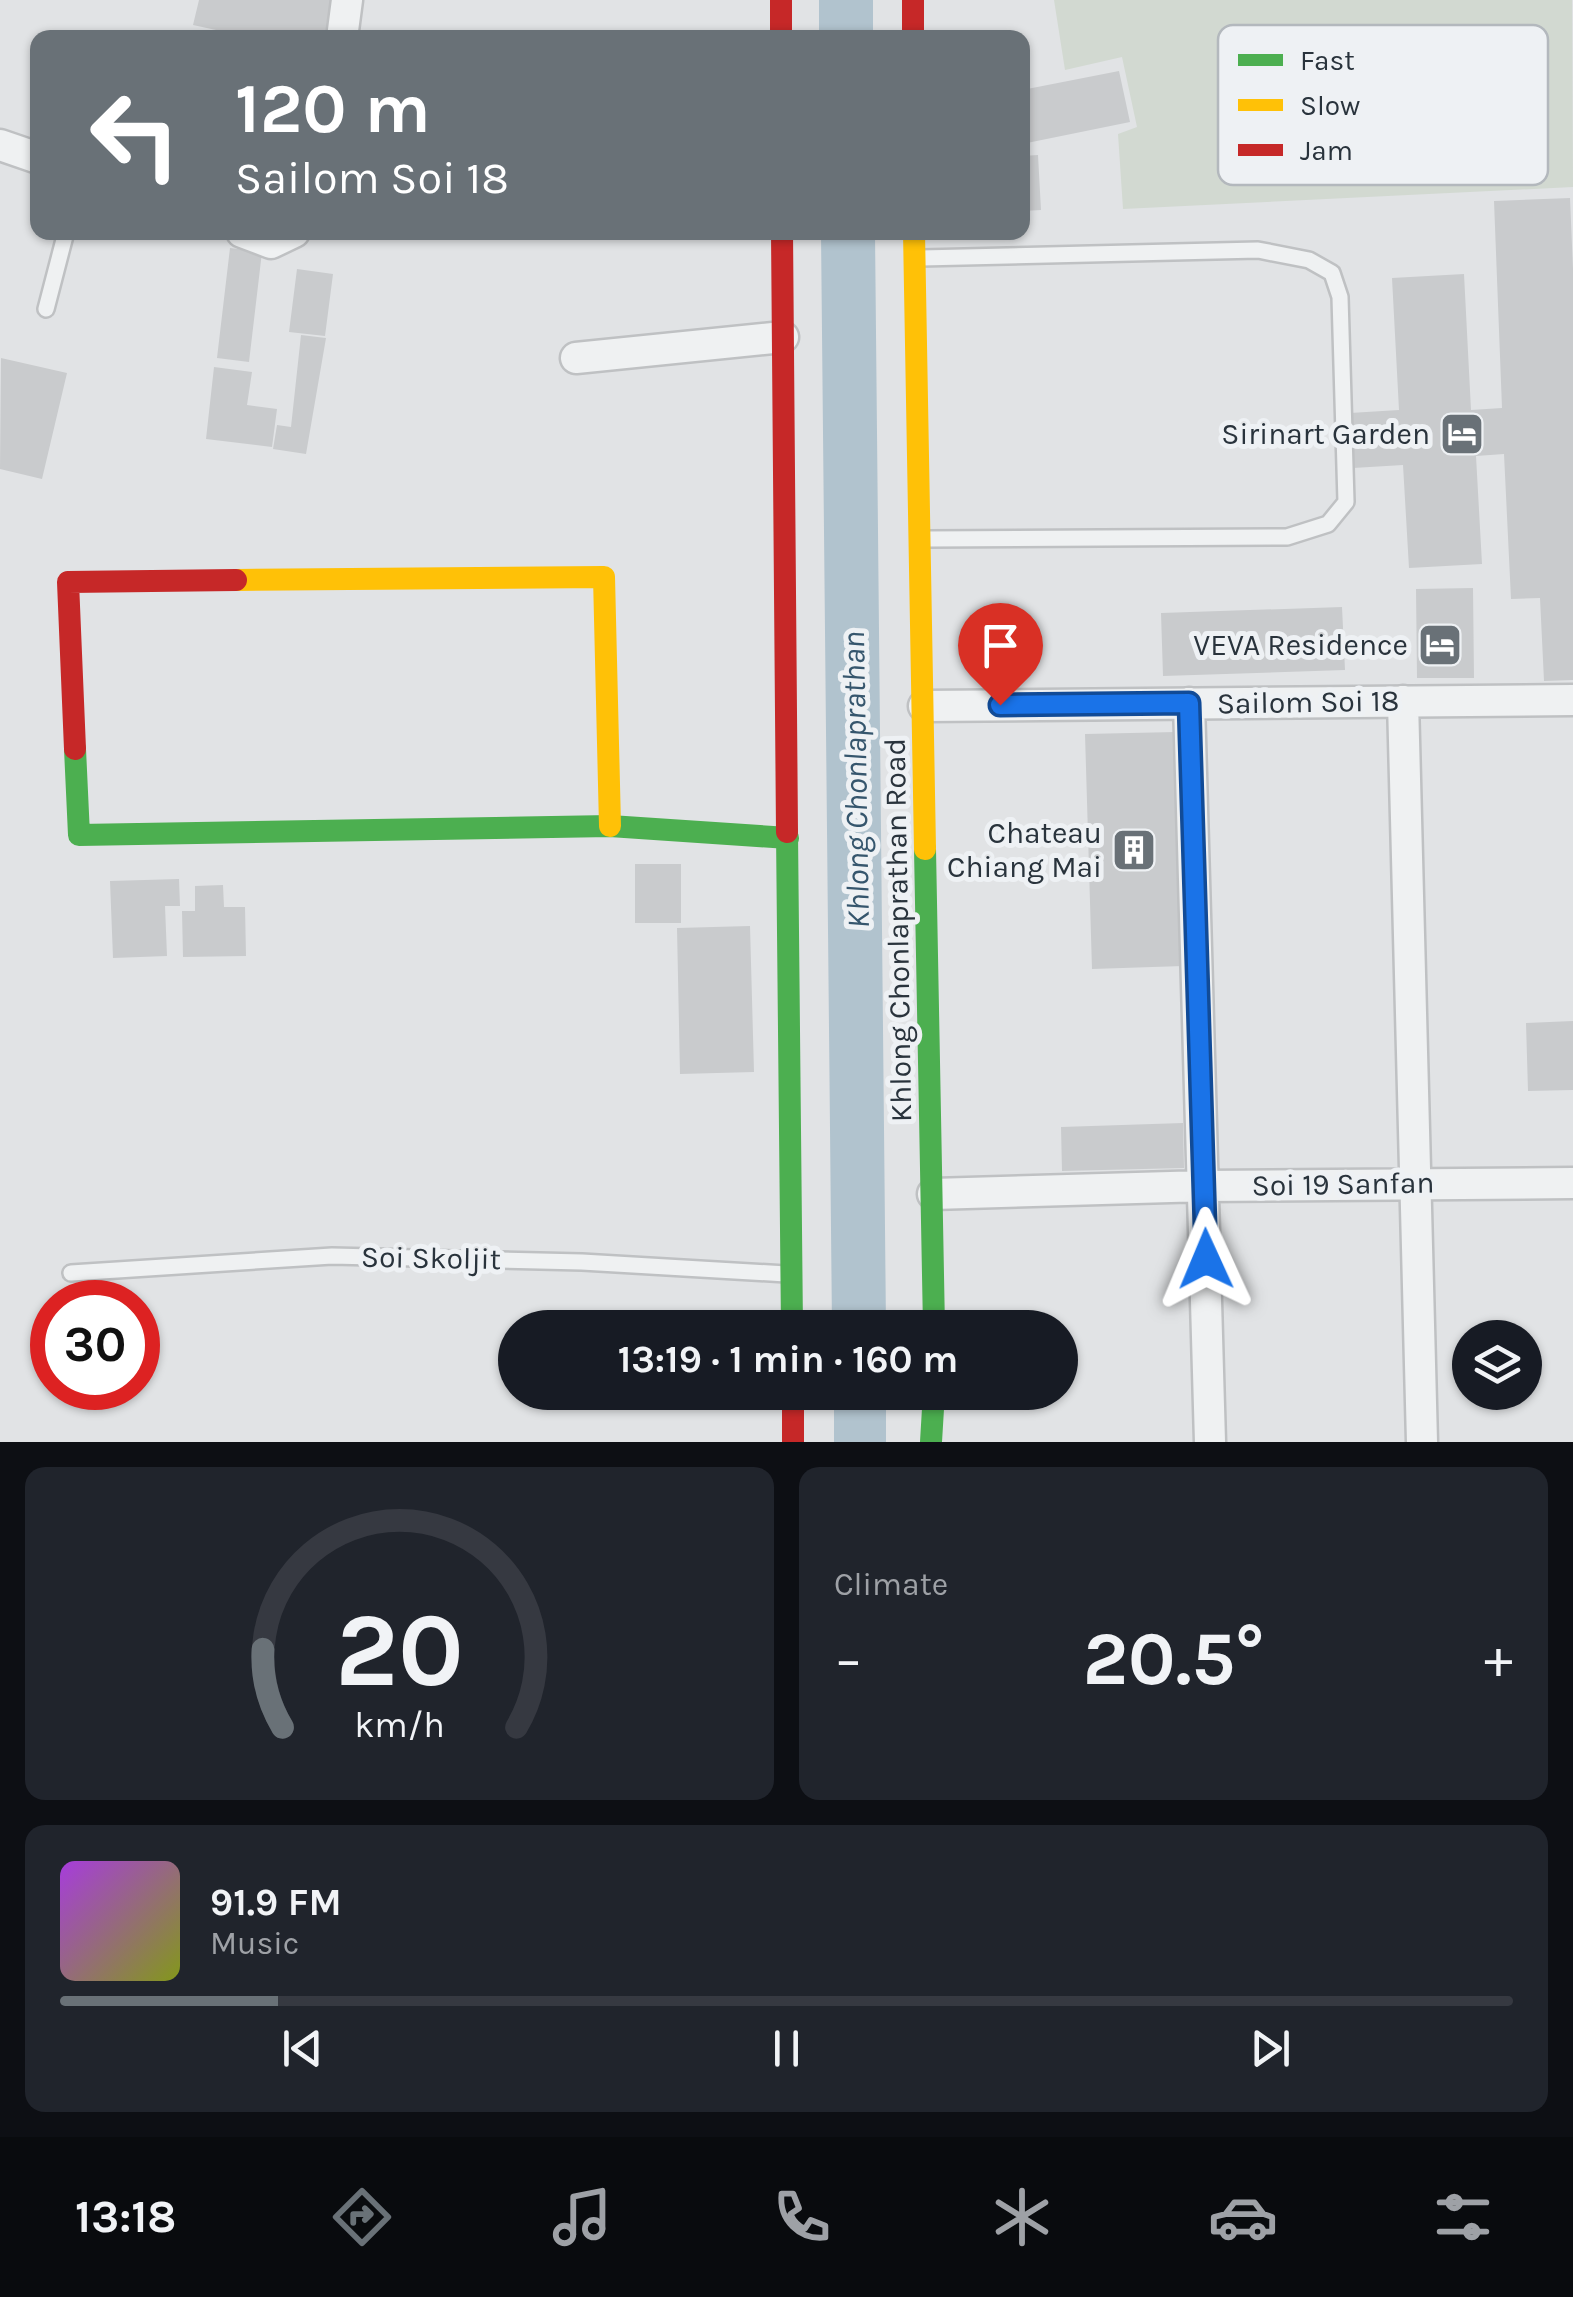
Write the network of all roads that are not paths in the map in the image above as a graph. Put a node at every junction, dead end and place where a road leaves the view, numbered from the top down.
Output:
1 (346, 0) edge
2 (781, 0) edge
3 (913, 0) edge
4 (343, 30) edge
5 (781, 30) edge
6 (913, 30) edge
7 (0, 145) edge
8 (30, 155) edge
9 (64, 240) edge
10 (782, 240) edge
11 (914, 240) edge
12 (915, 258) junction
13 (46, 309) dead end
14 (783, 337) junction
15 (576, 358) dead end
16 (918, 539) junction
17 (1573, 700) edge
18 (1404, 701) junction
19 (1189, 703) junction
20 (924, 706) junction
21 (610, 826) junction
22 (788, 838) junction
23 (1573, 1182) edge
24 (1415, 1183) junction
25 (1204, 1186) junction
26 (933, 1194) junction
27 (71, 1273) dead end
28 (791, 1274) junction
29 (792, 1310) edge
30 (934, 1310) edge
31 (793, 1410) edge
32 (933, 1410) edge
33 (793, 1442) edge
34 (932, 1442) edge
35 (1210, 1442) edge
36 (1422, 1442) edge

1 - 4 street
2 - 5 main road
3 - 6 main road
7 - 8 street
9 - 13 lane
10 - 14 main road
11 - 12 main road, Khlong Chonlaprathan Road
12 - 16 main road, Khlong Chonlaprathan Road
12 - 16 lane
14 - 15 street
14 - 22 main road
16 - 20 main road, Khlong Chonlaprathan Road
17 - 18 street, Sailom Soi 18
18 - 19 street, Sailom Soi 18
18 - 24 street
19 - 20 street, Sailom Soi 18
19 - 25 street
20 - 26 main road, Khlong Chonlaprathan Road
21 - 21 main road
21 - 22 main road
22 - 28 main road
23 - 24 street, Soi 19 Sanfan
24 - 25 street, Soi 19 Sanfan
24 - 36 street
25 - 26 street, Soi 19 Sanfan
25 - 35 street
26 - 30 main road, Khlong Chonlaprathan Road
27 - 28 lane, Soi Skoljit
28 - 29 main road
31 - 33 main road
32 - 34 main road

